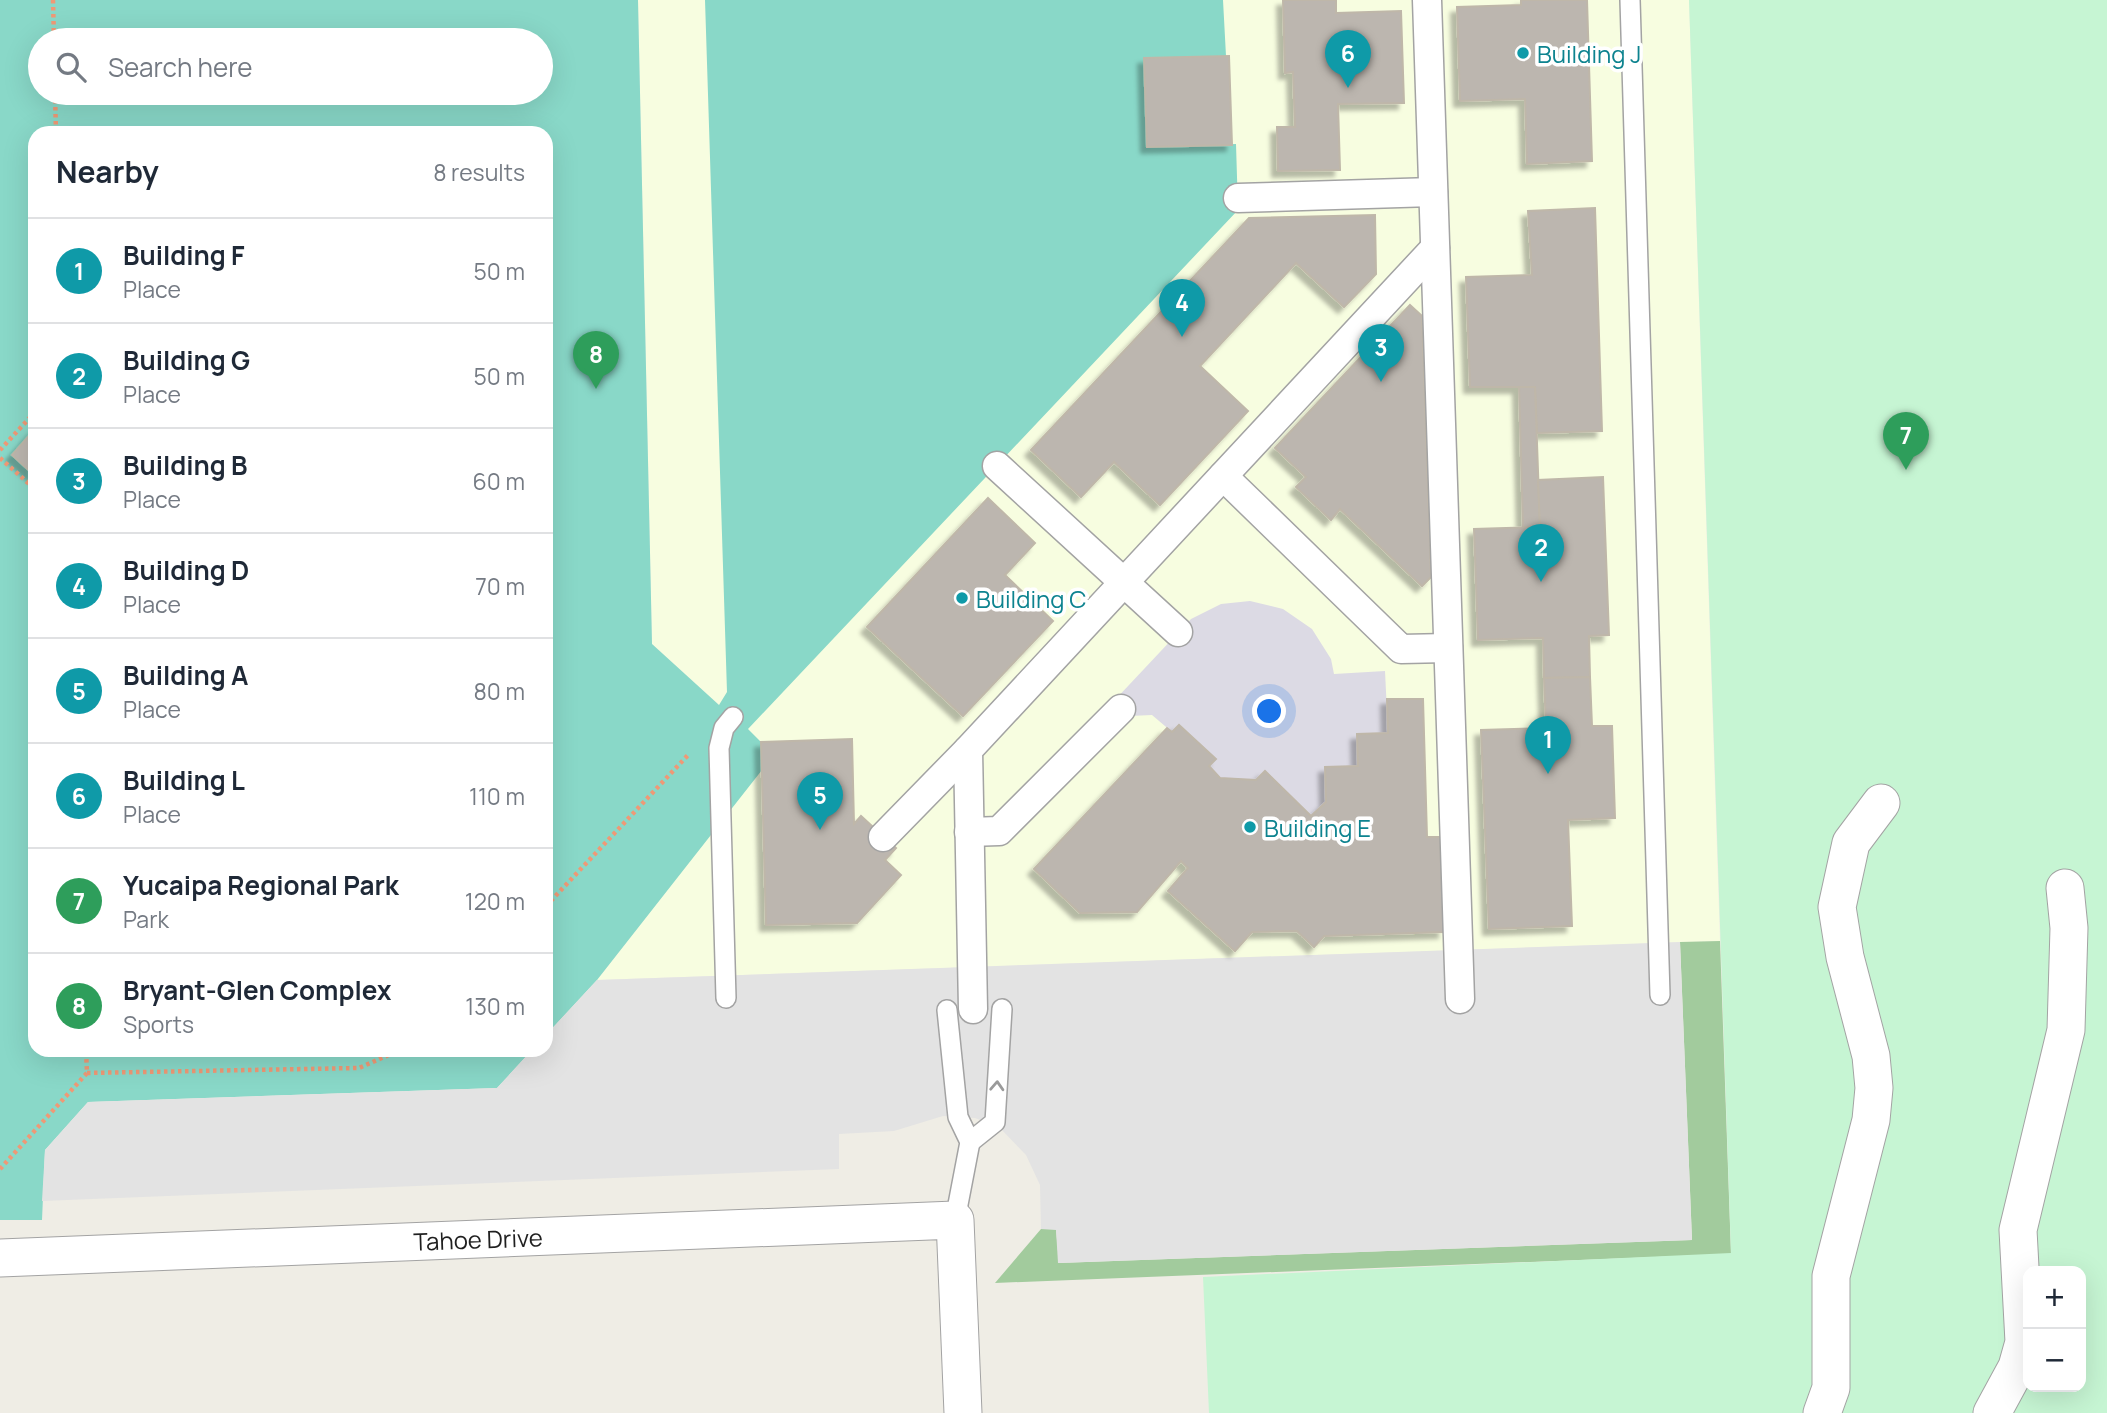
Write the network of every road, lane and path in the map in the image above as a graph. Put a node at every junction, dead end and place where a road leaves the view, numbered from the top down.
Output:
1 (54, 0) edge
2 (1427, 0) edge
3 (1630, 0) edge
4 (54, 28) edge
5 (55, 105) edge
6 (56, 126) edge
7 (1433, 192) junction
8 (1238, 198) dead end
9 (1435, 248) junction
10 (28, 420) edge
11 (0, 450) edge
12 (0, 458) edge
13 (997, 466) dead end
14 (1223, 476) junction
15 (28, 483) edge
16 (1124, 582) junction
17 (1178, 632) dead end
18 (1448, 648) junction
19 (1121, 709) dead end
20 (733, 717) dead end
21 (719, 748) junction
22 (968, 750) junction
23 (1881, 803) dead end
24 (969, 832) junction
25 (883, 837) dead end
26 (2065, 888) dead end
27 (553, 898) edge
28 (1660, 995) dead end
29 (726, 998) dead end
30 (1460, 999) dead end
31 (1002, 1009) dead end
32 (960, 1010) joint
33 (86, 1057) edge
34 (384, 1057) edge
35 (87, 1073) junction
36 (970, 1142) junction
37 (0, 1169) edge
38 (955, 1220) junction
39 (0, 1258) edge
40 (963, 1413) edge
41 (1822, 1413) edge
42 (1993, 1413) edge

1 - 4 path
2 - 7 street
3 - 28 lane
5 - 6 path
7 - 8 street
7 - 9 street
9 - 14 street
9 - 18 street
10 - 11 path
12 - 15 path
13 - 16 street
14 - 16 street
14 - 18 street
16 - 17 street
16 - 22 street
18 - 30 street
19 - 24 street
20 - 21 lane
21 - 27 path
21 - 29 lane
22 - 24 street
22 - 25 street
23 - 41 street
24 - 32 street
26 - 42 street
36 -> 31 lane
32 - 36 lane
33 - 35 path
34 - 35 path
35 - 37 path
36 - 38 lane
38 - 39 street, Tahoe Drive
38 - 40 street

